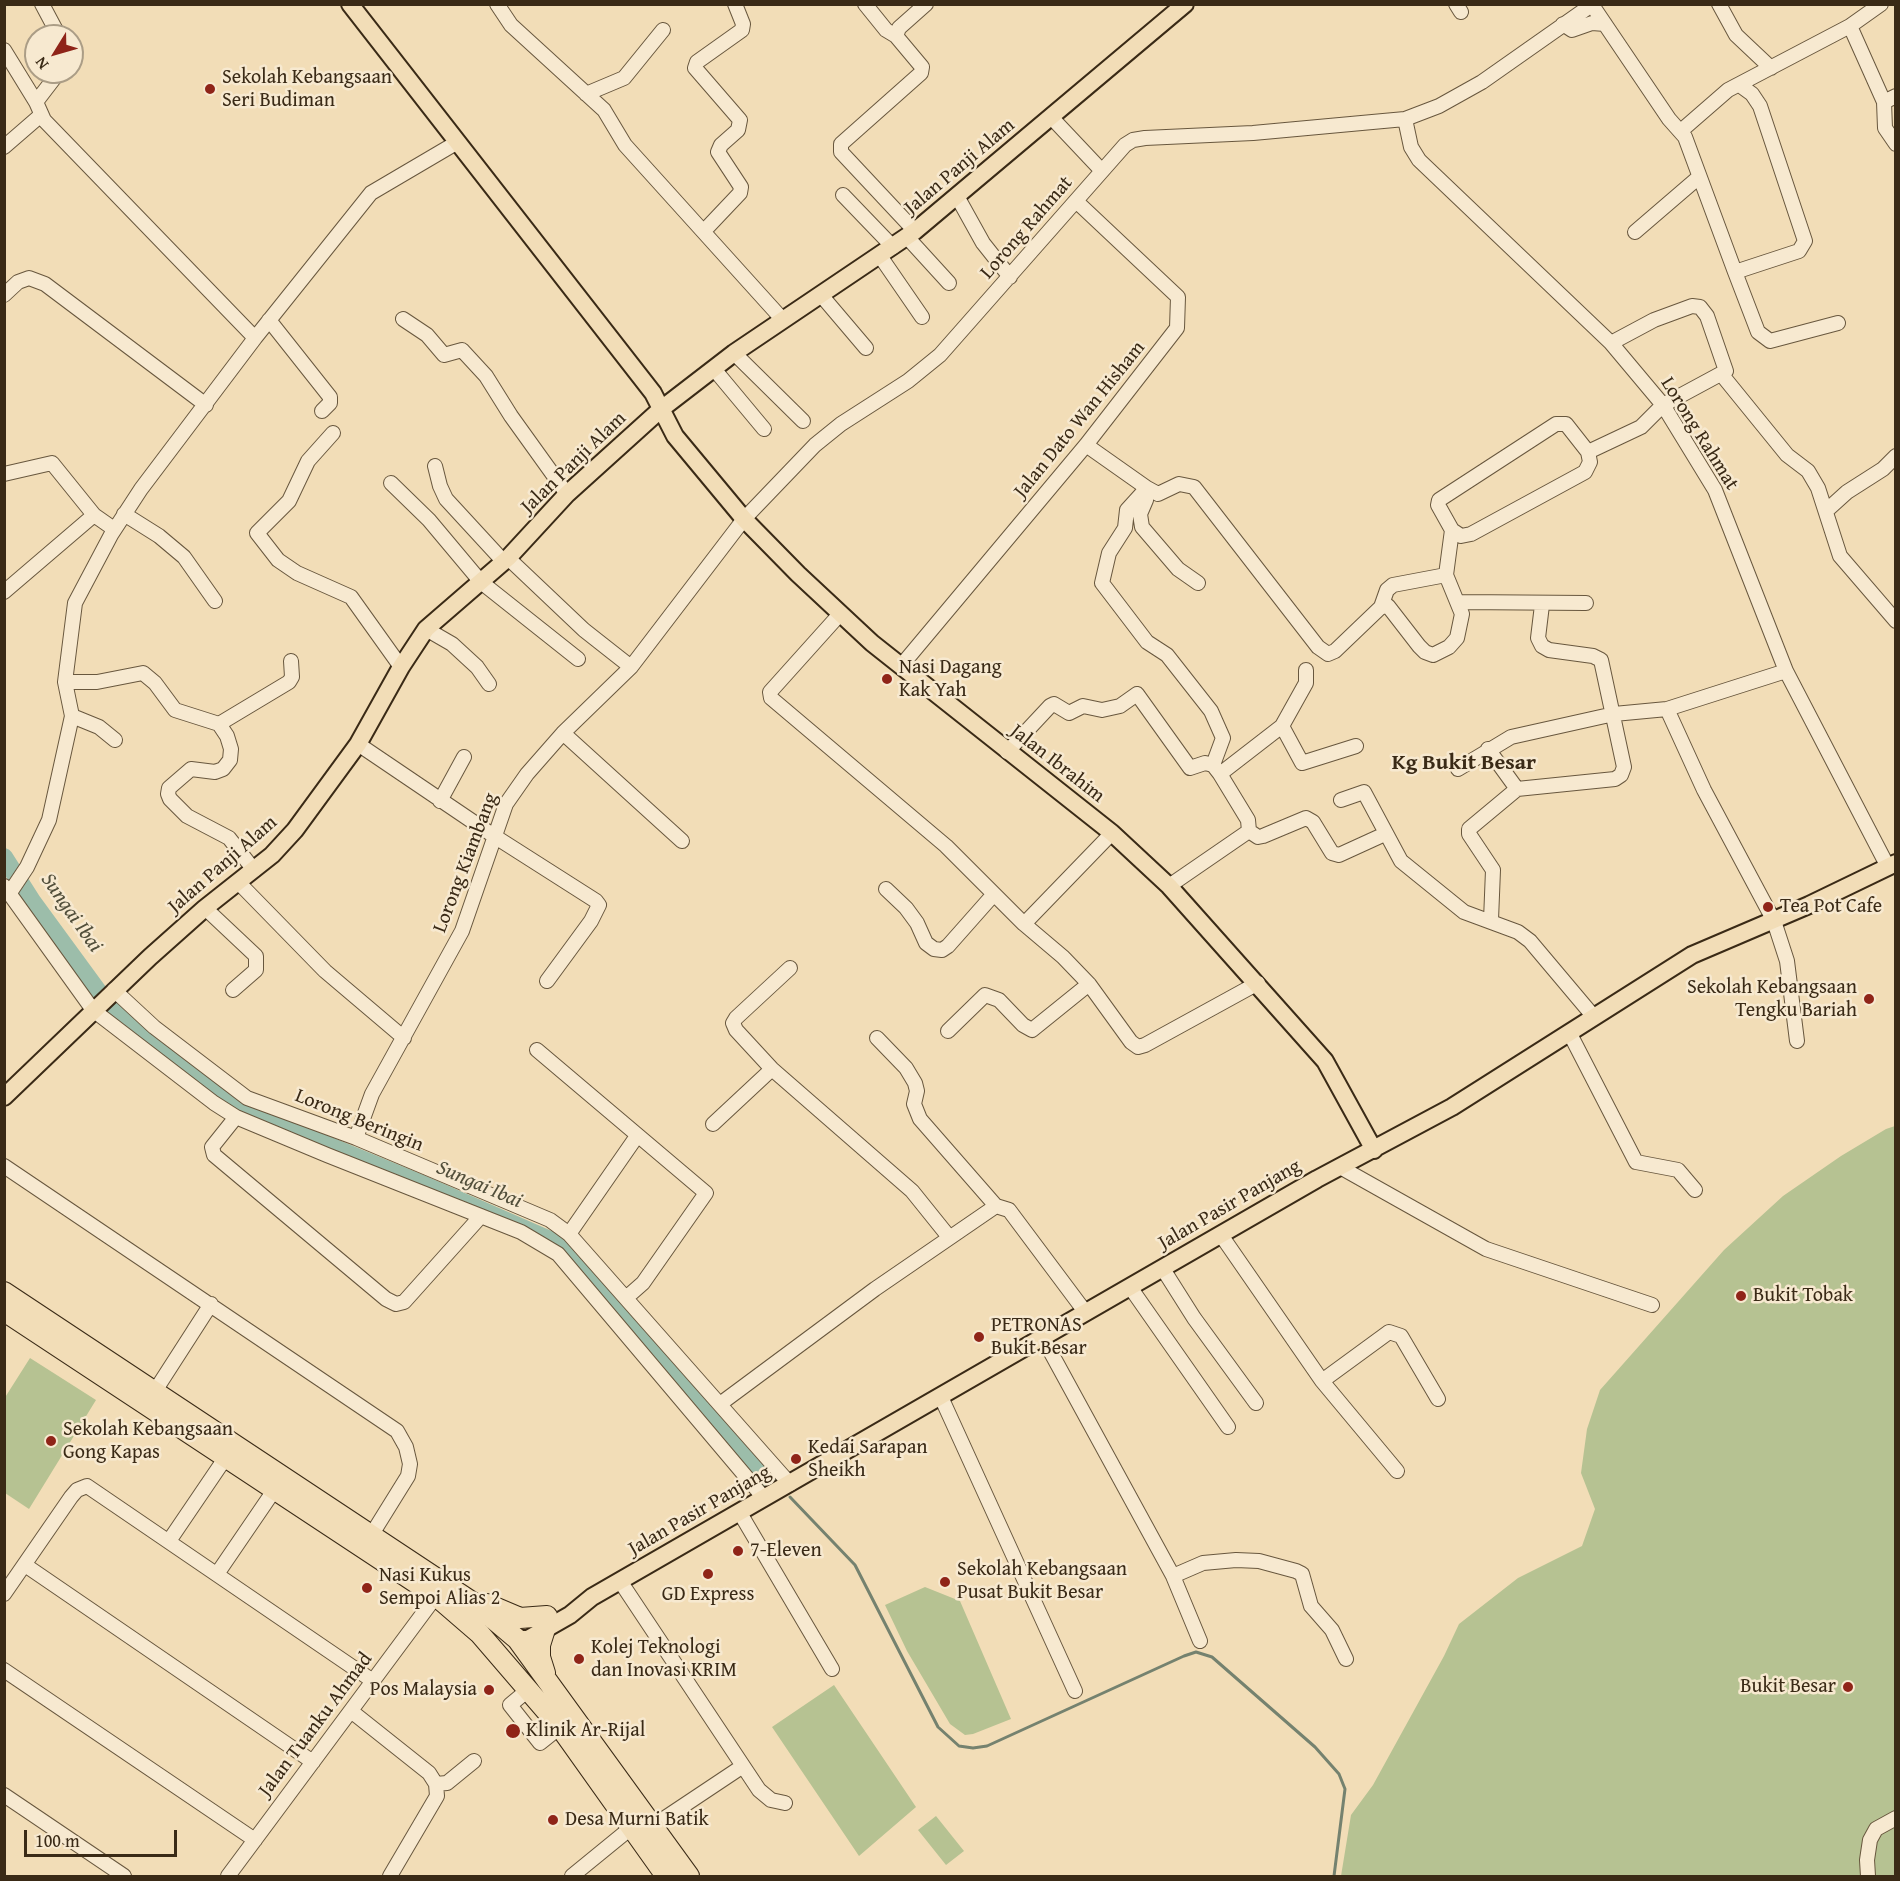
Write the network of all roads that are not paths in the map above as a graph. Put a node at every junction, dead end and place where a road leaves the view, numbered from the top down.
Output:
1 (42, 4) edge
2 (350, 4) edge
3 (497, 4) edge
4 (735, 4) edge
5 (865, 4) edge
6 (926, 4) edge
7 (1185, 4) edge
8 (1719, 4) edge
9 (1881, 4) edge
10 (1592, 5) edge
11 (53, 24) edge
12 (1563, 24) junction
13 (1605, 24) junction
14 (1850, 26) junction
15 (663, 30) dead end
16 (896, 36) junction
17 (4, 50) edge
18 (1771, 68) junction
19 (52, 84) edge
20 (1741, 86) junction
21 (586, 94) junction
22 (1890, 99) edge
23 (39, 108) junction
24 (1052, 118) junction
25 (1405, 119) junction
26 (1682, 130) junction
27 (456, 143) junction
28 (1896, 144) edge
29 (4, 147) edge
30 (1102, 171) junction
31 (1699, 177) junction
32 (843, 195) dead end
33 (958, 198) junction
34 (1076, 201) junction
35 (704, 231) junction
36 (1635, 232) dead end
37 (899, 243) junction
38 (1735, 272) junction
39 (1010, 277) junction
40 (949, 283) dead end
41 (4, 295) edge
42 (821, 295) junction
43 (922, 317) dead end
44 (403, 319) dead end
45 (269, 320) junction
46 (783, 320) junction
47 (1838, 323) dead end
48 (255, 338) junction
49 (1611, 343) junction
50 (866, 348) dead end
51 (734, 353) junction
52 (714, 369) junction
53 (1722, 375) junction
54 (206, 405) junction
55 (1663, 405) junction
56 (322, 411) dead end
57 (660, 411) junction
58 (803, 421) dead end
59 (764, 429) dead end
60 (333, 433) dead end
61 (1086, 445) junction
62 (1588, 452) junction
63 (1896, 456) edge
64 (435, 466) dead end
65 (4, 474) edge
66 (391, 483) dead end
67 (1145, 490) junction
68 (567, 495) junction
69 (1826, 511) junction
70 (124, 513) junction
71 (94, 515) junction
72 (744, 519) junction
73 (114, 529) junction
74 (1452, 530) junction
75 (506, 560) junction
76 (1446, 575) junction
77 (481, 582) junction
78 (1198, 583) dead end
79 (4, 592) edge
80 (215, 601) dead end
81 (1459, 602) junction
82 (1586, 603) dead end
83 (1542, 605) junction
84 (1381, 607) junction
85 (840, 614) junction
86 (1896, 621) edge
87 (426, 629) junction
88 (578, 659) dead end
89 (291, 661) dead end
90 (901, 666) junction
91 (401, 667) junction
92 (631, 667) junction
93 (1306, 670) dead end
94 (1786, 671) junction
95 (65, 682) junction
96 (489, 684) dead end
97 (1667, 709) junction
98 (1614, 714) junction
99 (72, 716) junction
100 (219, 724) junction
101 (1282, 726) junction
102 (563, 733) junction
103 (115, 740) dead end
104 (358, 744) junction
105 (1356, 746) dead end
106 (1488, 748) junction
107 (1007, 752) junction
108 (464, 757) dead end
109 (1216, 769) junction
110 (1458, 769) dead end
111 (1517, 789) junction
112 (1341, 800) dead end
113 (440, 801) junction
114 (1249, 831) junction
115 (1112, 833) junction
116 (1385, 834) junction
117 (494, 836) junction
118 (682, 840) dead end
119 (1892, 865) edge
120 (254, 870) junction
121 (238, 883) junction
122 (1169, 886) junction
123 (886, 890) dead end
124 (8, 891) edge
125 (994, 894) junction
126 (205, 908) junction
127 (1491, 920) junction
128 (1774, 921) junction
129 (1024, 924) junction
130 (790, 968) dead end
131 (548, 981) dead end
132 (1257, 983) junction
133 (1089, 984) junction
134 (114, 990) junction
135 (233, 990) dead end
136 (93, 1010) junction
137 (1594, 1017) junction
138 (72, 1031) junction
139 (948, 1031) dead end
140 (1570, 1034) junction
141 (404, 1038) junction
142 (877, 1038) dead end
143 (1797, 1041) dead end
144 (537, 1050) dead end
145 (772, 1069) junction
146 (4, 1085) edge
147 (4, 1097) edge
148 (236, 1117) junction
149 (713, 1124) dead end
150 (637, 1136) junction
151 (356, 1138) junction
152 (331, 1144) junction
153 (1374, 1150) junction
154 (4, 1166) edge
155 (1340, 1167) junction
156 (1695, 1190) dead end
157 (996, 1206) junction
158 (481, 1216) junction
159 (569, 1234) junction
160 (1221, 1235) junction
161 (949, 1237) junction
162 (1163, 1269) junction
163 (1130, 1287) junction
164 (4, 1292) edge
165 (626, 1298) junction
166 (211, 1304) junction
167 (1652, 1305) dead end
168 (4, 1311) edge
169 (1086, 1313) junction
170 (1043, 1338) junction
171 (1322, 1381) junction
172 (155, 1391) junction
173 (941, 1397) junction
174 (1438, 1399) dead end
175 (1256, 1403) dead end
176 (720, 1404) junction
177 (1228, 1427) dead end
178 (226, 1457) junction
179 (1397, 1471) dead end
180 (790, 1484) junction
181 (274, 1489) junction
182 (764, 1498) junction
183 (740, 1512) junction
184 (372, 1534) junction
185 (169, 1541) junction
186 (25, 1565) junction
187 (425, 1569) junction
188 (217, 1574) junction
189 (1173, 1576) junction
190 (620, 1581) junction
191 (4, 1594) edge
192 (436, 1596) junction
193 (546, 1622) junction
194 (517, 1639) junction
195 (1200, 1641) dead end
196 (1346, 1659) dead end
197 (832, 1669) dead end
198 (4, 1670) edge
199 (547, 1679) junction
200 (373, 1681) junction
201 (1075, 1690) dead end
202 (351, 1711) junction
203 (560, 1728) junction
204 (474, 1761) dead end
205 (313, 1762) junction
206 (743, 1766) junction
207 (436, 1784) junction
208 (4, 1795) edge
209 (785, 1803) dead end
210 (1896, 1818) edge
211 (653, 1826) junction
212 (632, 1827) junction
213 (255, 1840) junction
214 (124, 1876) edge
215 (228, 1876) edge
216 (390, 1876) edge
217 (572, 1876) edge
218 (666, 1876) edge
219 (689, 1876) edge
220 (1868, 1876) edge

1 - 11 street
2 - 27 main road, Jalan Ibrahim
3 - 21 street
4 - 35 street
5 - 16 street
6 - 16 street
7 - 24 main road, Jalan Panji Alam
8 - 18 street
9 - 14 street
10 - 12 street, Lorong Rahmat
10 - 13 street
12 - 13 street
12 - 25 street, Lorong Rahmat
13 - 26 street
14 - 18 street
14 - 22 street
15 - 21 street
16 - 37 street
17 - 23 street
18 - 20 street
19 - 23 street
20 - 26 street
20 - 38 street
21 - 35 street
22 - 28 street
23 - 29 street
23 - 48 street
24 - 30 street
24 - 33 main road, Jalan Panji Alam
25 - 30 street, Lorong Rahmat
25 - 49 street, Lorong Rahmat
26 - 31 street
27 - 45 street
27 - 57 main road, Jalan Ibrahim
30 - 34 street, Lorong Rahmat
31 - 36 street
31 - 38 street
32 - 37 street
33 - 37 main road, Jalan Panji Alam
33 - 39 street
34 - 39 street, Lorong Rahmat
34 - 61 street, Jalan Dato Wan Hisham
35 - 46 street
37 - 40 street
37 - 42 main road, Jalan Panji Alam
37 - 43 street
38 - 47 street
39 - 72 street, Lorong Rahmat
41 - 54 street
42 - 46 main road, Jalan Panji Alam
42 - 50 street
44 - 68 street
45 - 48 street
45 - 56 street
46 - 51 main road, Jalan Panji Alam
48 - 54 street
49 - 53 street
49 - 55 street, Lorong Rahmat
51 - 52 main road, Jalan Panji Alam
51 - 58 street
52 - 57 main road, Jalan Panji Alam
52 - 59 street
53 - 55 street
53 - 69 street
54 - 70 street
55 - 62 street
55 - 94 street, Lorong Rahmat
57 - 68 main road, Jalan Panji Alam
57 - 72 main road, Jalan Ibrahim
60 - 91 street
61 - 67 street
61 - 90 street, Jalan Dato Wan Hisham
62 - 74 street
62 - 74 street
63 - 69 street
64 - 75 street
65 - 71 street
66 - 77 street
67 - 78 street
67 - 84 street
67 - 109 street
68 - 75 main road, Jalan Panji Alam
69 - 86 street
70 - 73 street
70 - 80 street
71 - 73 street
71 - 79 street
72 - 85 main road, Jalan Ibrahim
72 - 92 street, Lorong Kiambang
73 - 95 street
74 - 76 street
75 - 77 main road, Jalan Panji Alam
75 - 92 street
76 - 81 street
76 - 84 street
77 - 87 main road, Jalan Panji Alam
77 - 88 street
81 - 83 street
81 - 84 street
82 - 83 street
83 - 98 street
85 - 90 main road, Jalan Ibrahim
85 - 125 street
87 - 91 main road, Jalan Panji Alam
87 - 96 street
89 - 100 street
90 - 107 main road, Jalan Ibrahim
91 - 104 main road, Jalan Panji Alam
92 - 102 street, Lorong Kiambang
93 - 101 street
94 - 97 street
94 - 119 street, Lorong Rahmat
95 - 99 street
95 - 100 street
97 - 98 street
97 - 128 street
98 - 106 street
98 - 111 street
99 - 103 street
99 - 124 street
100 - 120 street
101 - 105 street
101 - 109 street
102 - 117 street, Lorong Kiambang
102 - 118 street
104 - 113 street
104 - 120 main road, Jalan Panji Alam
106 - 110 street
106 - 111 street
107 - 109 street
107 - 115 main road, Jalan Ibrahim
108 - 113 street
109 - 114 street
111 - 127 street
112 - 116 street
113 - 117 street
114 - 116 street
114 - 122 street
115 - 122 main road, Jalan Ibrahim
115 - 129 street
116 - 127 street
117 - 131 street
117 - 141 street, Lorong Kiambang
119 - 128 main road, Jalan Pasir Panjang
120 - 121 main road, Jalan Panji Alam
121 - 126 main road, Jalan Panji Alam
121 - 141 street
122 - 132 main road, Jalan Ibrahim
123 - 125 street
124 - 136 street
125 - 129 street
126 - 134 main road, Jalan Panji Alam
126 - 135 street
127 - 137 street
128 - 137 main road, Jalan Pasir Panjang
128 - 143 street
129 - 133 street
130 - 145 street
132 - 133 street
132 - 153 main road, Jalan Ibrahim
133 - 139 street
134 - 136 main road, Jalan Panji Alam
134 - 152 street, Lorong Beringin
136 - 138 main road, Jalan Panji Alam
136 - 148 street
137 - 140 main road, Jalan Pasir Panjang
138 - 146 main road, Jalan Panji Alam
138 - 147 main road, Jalan Panji Alam
140 - 153 main road, Jalan Pasir Panjang
140 - 156 street
141 - 151 street, Lorong Kiambang
142 - 157 street
144 - 150 street
145 - 149 street
145 - 161 street
148 - 152 street
148 - 158 street
150 - 159 street
150 - 165 street
151 - 152 street, Lorong Beringin
151 - 159 street, Lorong Beringin
152 - 158 street
153 - 155 main road, Jalan Pasir Panjang
154 - 166 street
155 - 160 main road, Jalan Pasir Panjang
155 - 167 street
157 - 161 street
157 - 169 street
158 - 182 street
159 - 165 street, Lorong Beringin
160 - 162 main road, Jalan Pasir Panjang
160 - 171 street
161 - 176 street
162 - 163 main road, Jalan Pasir Panjang
162 - 175 street
163 - 169 main road, Jalan Pasir Panjang
163 - 177 street
164 - 172 highway
165 - 176 street, Lorong Beringin
166 - 172 street
166 - 184 street
168 - 178 highway
169 - 170 main road, Jalan Pasir Panjang
170 - 173 main road, Jalan Pasir Panjang
170 - 189 street
171 - 174 street
171 - 179 street
172 - 184 highway
173 - 180 main road, Jalan Pasir Panjang
173 - 201 street
176 - 180 street, Lorong Beringin
178 - 181 highway
178 - 185 street
180 - 182 main road, Jalan Pasir Panjang
181 - 188 street
181 - 192 highway
182 - 183 main road, Jalan Pasir Panjang
183 - 190 main road, Jalan Pasir Panjang
183 - 197 street
184 - 187 highway
185 - 186 street
185 - 188 street
186 - 191 street
186 - 205 street
187 - 193 highway
187 - 194 highway
188 - 200 street
189 - 195 street
189 - 196 street
190 - 193 main road, Jalan Pasir Panjang
190 - 206 street
192 - 194 highway
192 - 200 street, Jalan Tuanku Ahmad
192 - 203 highway
193 - 194 main road, Jalan Pasir Panjang
193 - 199 highway
194 - 199 highway
194 - 203 highway
198 - 213 street
199 - 211 highway
200 - 202 street, Jalan Tuanku Ahmad
202 - 205 street, Jalan Tuanku Ahmad
202 - 207 street
203 - 212 highway
204 - 207 street
205 - 213 street, Jalan Tuanku Ahmad
206 - 209 street
206 - 211 street
207 - 216 street
208 - 214 street
210 - 220 street
211 - 219 highway
212 - 217 street
212 - 218 highway
213 - 215 street, Jalan Tuanku Ahmad

